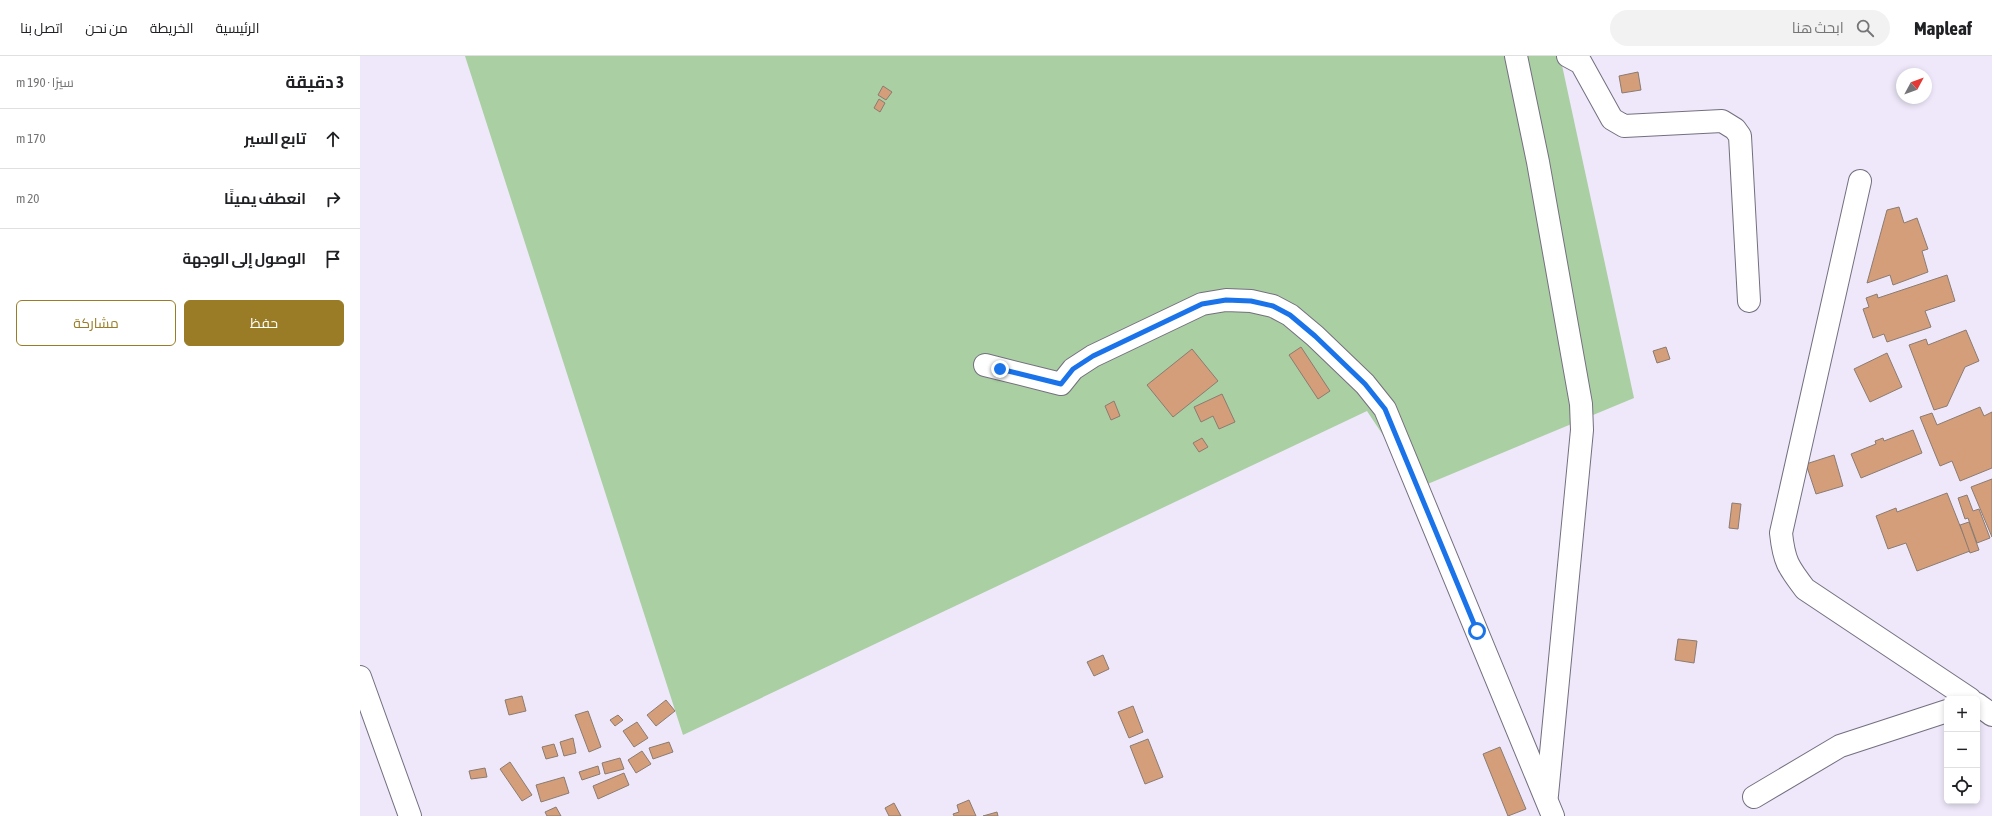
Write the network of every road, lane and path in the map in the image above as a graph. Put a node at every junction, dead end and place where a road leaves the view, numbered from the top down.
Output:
1 (1516, 56) edge
2 (1568, 56) edge
3 (1860, 181) dead end
4 (1749, 302) dead end
5 (985, 365) dead end
6 (360, 677) edge
7 (1966, 696) edge
8 (1980, 706) edge
9 (1944, 712) edge
10 (1992, 715) edge
11 (1754, 797) dead end
12 (1549, 807) edge
13 (410, 816) edge

1 - 12 street
2 - 4 street
3 - 7 street
5 - 12 street
6 - 13 street
8 - 10 street
9 - 11 street

